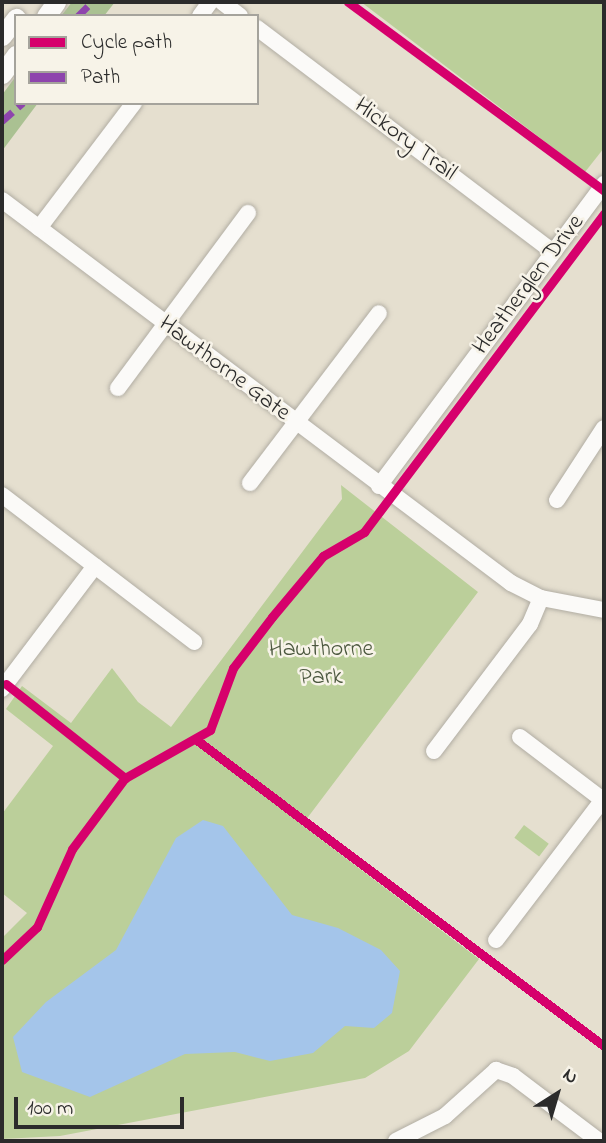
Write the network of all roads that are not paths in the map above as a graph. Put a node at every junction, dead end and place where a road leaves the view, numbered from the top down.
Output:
1 (222, 2) edge
2 (237, 14) edge
3 (14, 20) edge
4 (259, 31) edge
5 (2, 36) edge
6 (14, 58) edge
7 (2, 74) edge
8 (132, 105) edge
9 (604, 184) edge
10 (2, 200) edge
11 (248, 213) dead end
12 (39, 228) junction
13 (553, 252) junction
14 (379, 313) dead end
15 (165, 324) junction
16 (118, 388) dead end
17 (295, 423) junction
18 (604, 431) edge
19 (250, 483) dead end
20 (379, 486) junction
21 (2, 495) edge
22 (557, 500) dead end
23 (95, 565) junction
24 (541, 598) junction
25 (600, 610) edge
26 (194, 642) dead end
27 (3, 684) edge
28 (520, 737) dead end
29 (434, 751) dead end
30 (604, 800) edge
31 (496, 940) dead end
32 (396, 1141) edge
33 (599, 1141) edge

1 - 2 street
3 - 5 main road
4 - 13 street, Hickory Trail
6 - 7 main road
8 - 12 street
9 - 13 street, Heatherglen Drive
10 - 12 street, Hawthorne Gate
11 - 15 street
12 - 15 street, Hawthorne Gate
13 - 20 street, Heatherglen Drive
14 - 17 street
15 - 16 street
15 - 17 street, Hawthorne Gate
17 - 19 street
17 - 20 street, Hawthorne Gate
18 - 22 street
20 - 24 street, Hawthorne Gate
21 - 23 street
23 - 26 street
23 - 27 street
24 - 25 street
24 - 29 street
28 - 30 street
30 - 31 street
32 - 33 street

